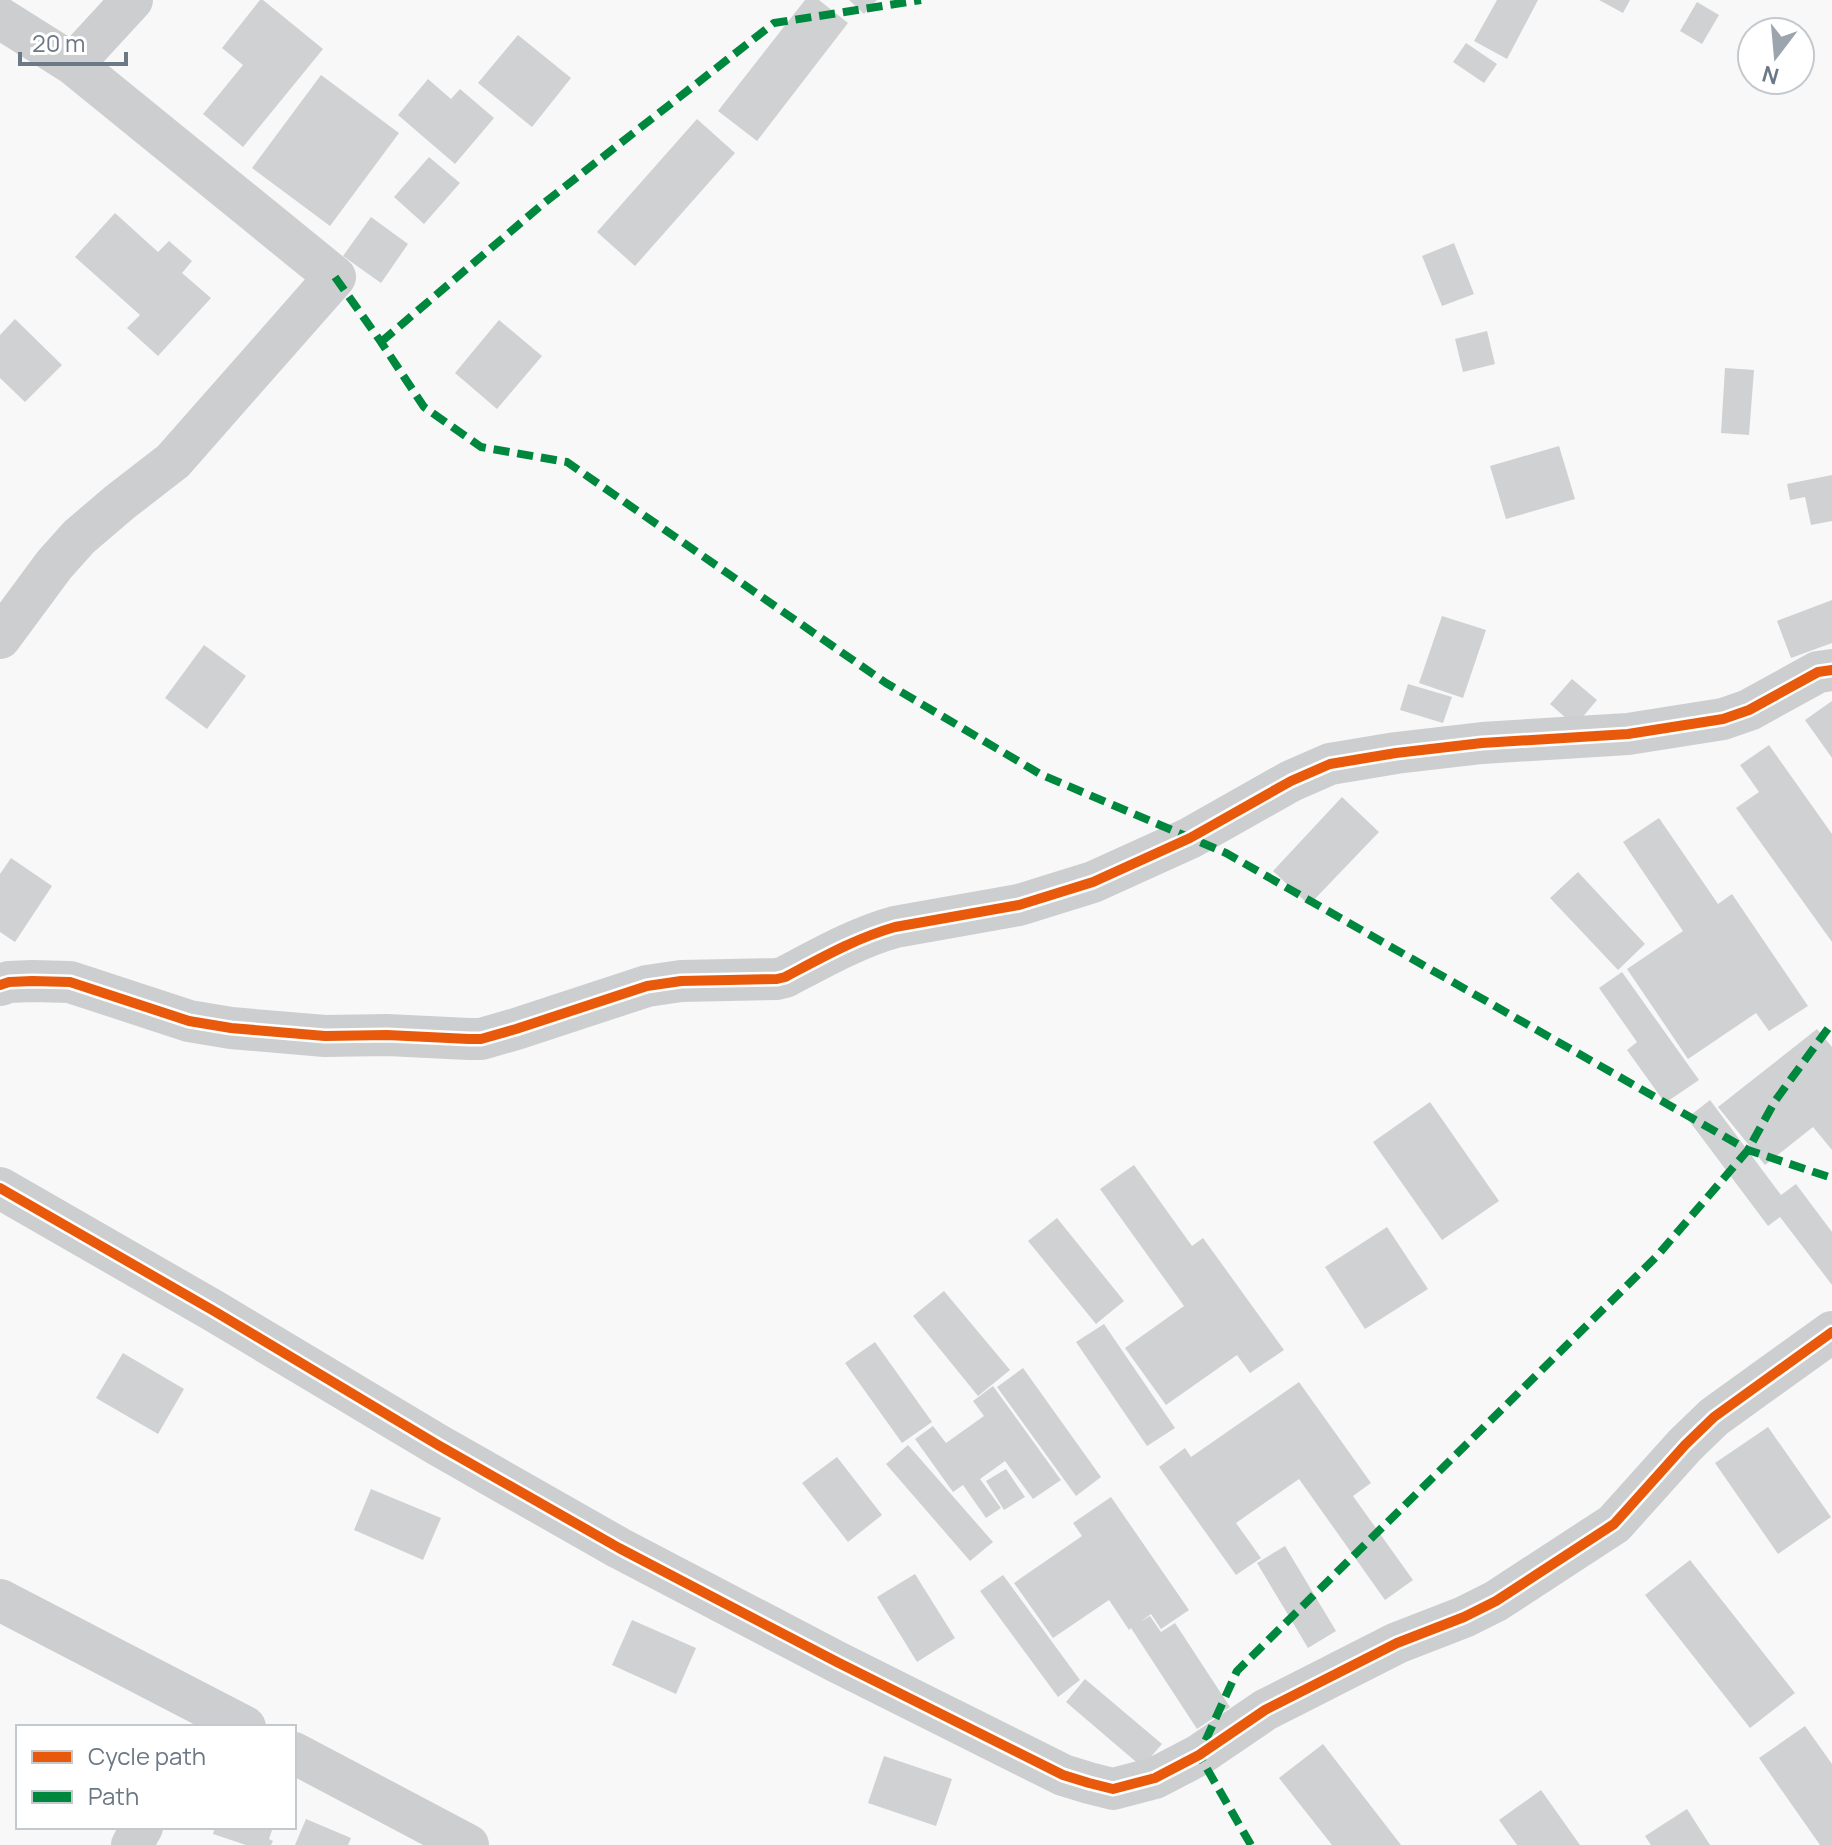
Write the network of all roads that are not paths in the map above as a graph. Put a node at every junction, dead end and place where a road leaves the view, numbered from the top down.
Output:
1 (132, 0) edge
2 (0, 18) edge
3 (73, 64) junction
4 (0, 638) edge
5 (1832, 670) edge
6 (0, 985) edge
7 (0, 1188) edge
8 (1832, 1332) edge
9 (0, 1600) edge
10 (200, 1717) edge
11 (236, 1725) edge
12 (296, 1754) edge
13 (468, 1845) edge

1 - 3 street
2 - 3 street
3 - 4 street
5 - 6 street
7 - 8 street
9 - 10 street
10 - 11 street
12 - 13 street

